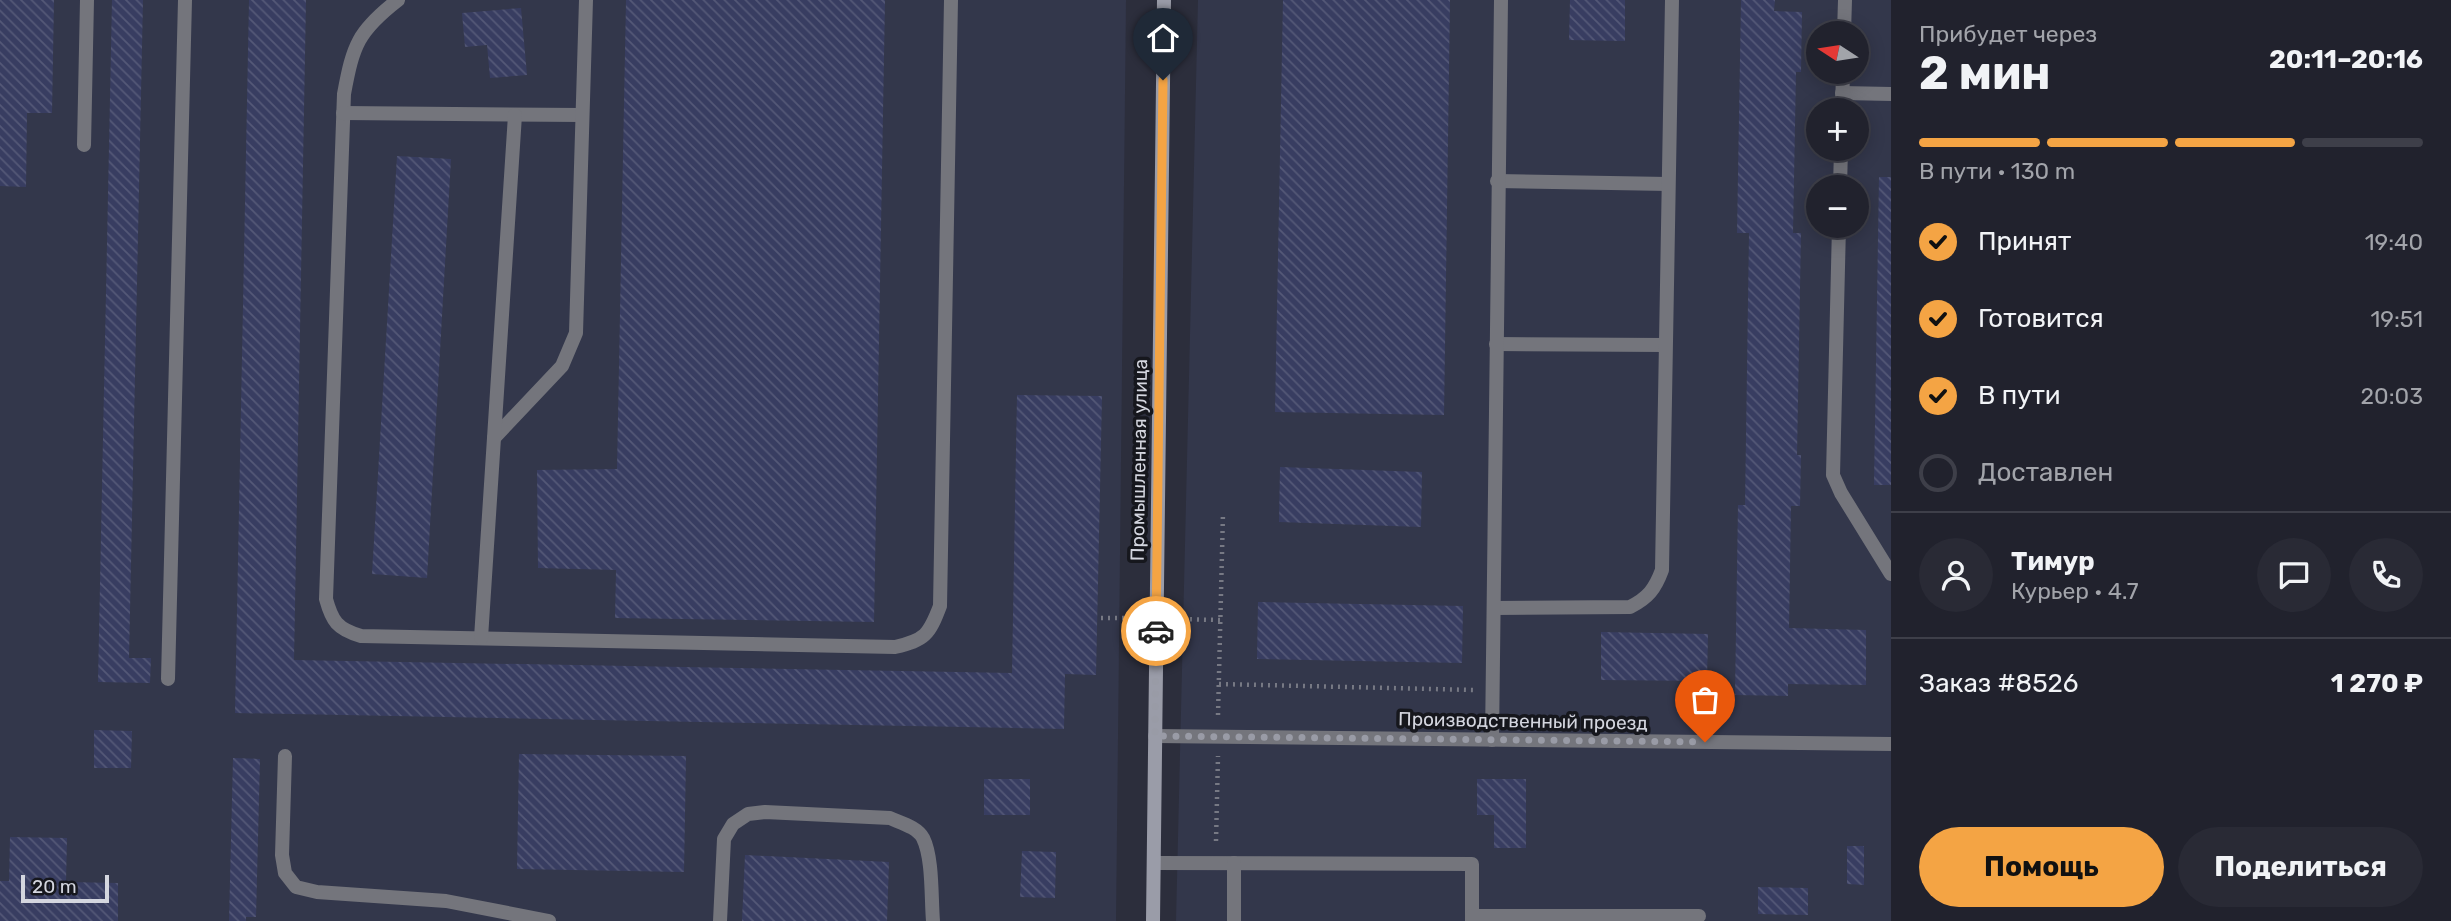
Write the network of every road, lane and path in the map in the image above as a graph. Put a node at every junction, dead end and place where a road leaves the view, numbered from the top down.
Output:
1 (87, 0) edge
2 (185, 0) edge
3 (398, 0) edge
4 (586, 0) edge
5 (951, 0) edge
6 (1164, 0) edge
7 (1501, 0) edge
8 (1672, 0) edge
9 (1845, 0) edge
10 (1844, 21) edge
11 (1842, 84) edge
12 (1842, 93) junction
13 (1891, 94) edge
14 (1842, 98) edge
15 (343, 113) junction
16 (515, 115) junction
17 (582, 115) junction
18 (84, 145) dead end
19 (1497, 181) junction
20 (1668, 184) junction
21 (1839, 238) edge
22 (1496, 344) junction
23 (1665, 345) junction
24 (494, 438) junction
25 (1223, 513) dead end
26 (1891, 574) edge
27 (1493, 608) junction
28 (481, 638) junction
29 (168, 679) dead end
30 (1219, 684) junction
31 (1492, 691) junction
32 (1155, 736) junction
33 (1218, 737) junction
34 (1492, 740) junction
35 (1891, 744) edge
36 (285, 756) dead end
37 (1154, 863) junction
38 (1215, 863) junction
39 (1234, 863) junction
40 (1699, 916) dead end
41 (1472, 919) edge
42 (549, 921) edge
43 (720, 921) edge
44 (933, 921) edge
45 (1153, 921) edge
46 (1234, 921) edge

1 - 18 street
2 - 29 street
3 - 15 street
4 - 17 street
5 - 28 street
6 - 32 main road, Промышленная улица
7 - 19 street
8 - 20 street
9 - 10 street
11 - 12 street
12 - 13 street
12 - 14 street
15 - 16 street
15 - 28 street
16 - 17 street
16 - 24 street
17 - 24 street
19 - 20 street
19 - 22 street
20 - 23 street
21 - 26 street
22 - 23 street
22 - 27 street
23 - 27 street
24 - 28 street
25 - 30 path
27 - 31 street
30 - 31 path
30 - 33 path
31 - 34 street
32 - 33 street, Производственный проезд
32 - 37 main road, Промышленная улица
33 - 34 street, Производственный проезд
33 - 38 path
34 - 35 street, Производственный проезд
36 - 42 street
37 - 38 street
37 - 45 main road, Промышленная улица
38 - 39 street
39 - 41 street
39 - 46 street
40 - 41 street
43 - 44 street

